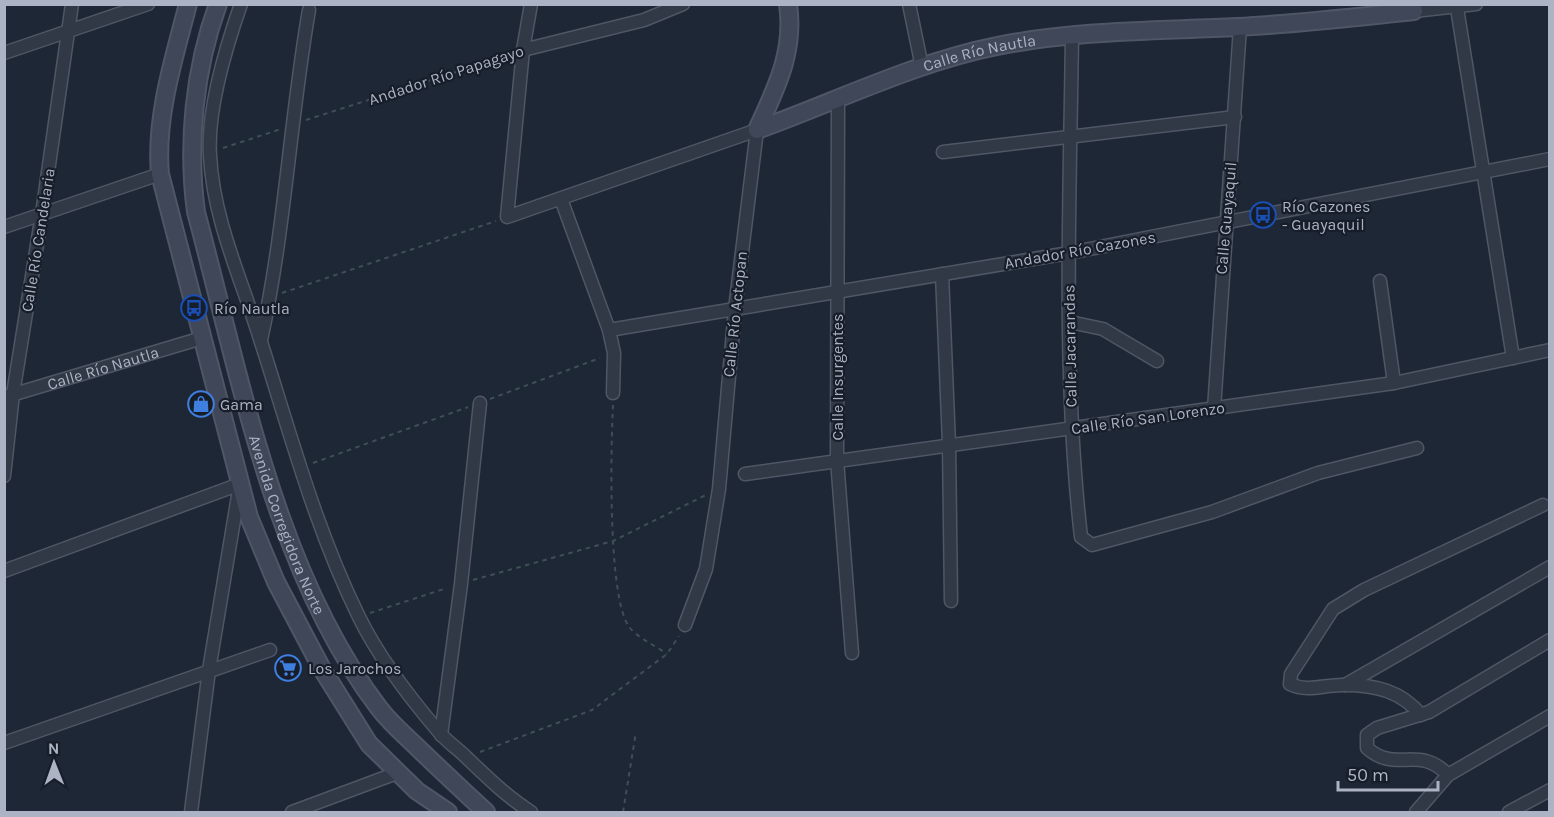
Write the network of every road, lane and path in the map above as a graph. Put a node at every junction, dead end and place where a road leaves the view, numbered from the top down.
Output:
1 (72, 4) edge
2 (148, 4) edge
3 (188, 4) edge
4 (218, 4) edge
5 (531, 4) edge
6 (683, 4) edge
7 (788, 4) edge
8 (909, 4) edge
9 (1476, 4) edge
10 (240, 5) edge
11 (1413, 8) edge
12 (1457, 8) junction
13 (309, 9) dead end
14 (1240, 27) junction
15 (68, 30) junction
16 (1072, 33) junction
17 (523, 50) junction
18 (4, 53) edge
19 (222, 64) junction
20 (922, 67) junction
21 (201, 70) junction
22 (838, 101) junction
23 (1235, 117) junction
24 (293, 124) junction
25 (757, 130) junction
26 (1070, 135) junction
27 (943, 152) dead end
28 (209, 153) junction
29 (1550, 159) edge
30 (1482, 173) junction
31 (160, 174) junction
32 (561, 199) junction
33 (42, 214) junction
34 (507, 217) junction
35 (1224, 223) junction
36 (4, 227) edge
37 (1069, 253) junction
38 (942, 274) junction
39 (1380, 281) dead end
40 (836, 292) junction
41 (271, 297) junction
42 (735, 309) junction
43 (1070, 322) junction
44 (609, 330) junction
45 (202, 338) junction
46 (261, 342) junction
47 (1550, 350) edge
48 (614, 353) junction
49 (1513, 358) junction
50 (1157, 361) dead end
51 (1394, 383) junction
52 (613, 393) joint
53 (9, 396) edge
54 (480, 403) junction
55 (1214, 409) junction
56 (1072, 429) junction
57 (949, 444) junction
58 (1417, 448) dead end
59 (837, 460) junction
60 (298, 468) junction
61 (745, 474) dead end
62 (4, 476) edge
63 (240, 484) junction
64 (719, 489) junction
65 (1543, 505) dead end
66 (612, 541) junction
67 (1550, 567) edge
68 (4, 571) edge
69 (461, 584) junction
70 (951, 601) dead end
71 (359, 616) junction
72 (685, 626) joint
73 (1550, 640) edge
74 (270, 650) dead end
75 (852, 653) dead end
76 (667, 654) junction
77 (209, 670) junction
78 (1345, 685) junction
79 (1421, 715) junction
80 (1550, 716) edge
81 (636, 732) dead end
82 (441, 735) junction
83 (4, 743) edge
84 (466, 757) junction
85 (397, 773) junction
86 (1448, 775) junction
87 (1550, 790) edge
88 (440, 810) edge
89 (191, 813) edge
90 (291, 813) edge
91 (486, 813) edge
92 (531, 813) edge
93 (623, 813) edge
94 (1416, 813) edge
95 (1509, 813) edge

1 - 15 street, Calle Río Candelaria
2 - 15 street
3 - 31 main road, Avenida Corregidora Norte
4 - 21 main road, Avenida Corregidora Norte
5 - 17 street
6 - 17 street, Andador Río Papagayo
7 - 25 main road, Calle Río Actopan
8 - 20 street
9 - 12 street, Calle Río Nautla
10 - 19 street
11 - 12 street, Calle Río Nautla
11 - 14 main road, Calle Río Nautla
12 - 30 street
13 - 24 street
14 - 16 main road, Calle Río Nautla
14 - 23 street, Calle Guayaquil
15 - 18 street
15 - 33 street, Calle Río Candelaria
16 - 20 main road, Calle Río Nautla
16 - 26 street, Calle Jacarandas
17 - 24 path, Andador Río Papagayo
17 - 34 street
19 - 21 street
19 - 28 street
20 - 22 main road, Calle Río Nautla
21 - 91 main road, Avenida Corregidora Norte
22 - 25 main road, Calle Río Nautla
22 - 40 street, Calle Insurgentes
23 - 26 street
23 - 35 street, Calle Guayaquil
24 - 28 path, Andador Río Papagayo
24 - 41 street
25 - 32 street, Calle Río Nautla
25 - 42 street, Calle Río Actopan
26 - 27 street
26 - 37 street, Calle Jacarandas
28 - 46 street
29 - 30 street, Andador Río Cazones
30 - 35 street, Andador Río Cazones
30 - 49 street
31 - 33 street
31 - 45 main road, Avenida Corregidora Norte
32 - 34 street, Calle Río Nautla
32 - 44 street
33 - 36 street
33 - 53 street, Calle Río Candelaria
34 - 41 path
35 - 37 street, Andador Río Cazones
35 - 55 street, Calle Guayaquil
37 - 38 street, Andador Río Cazones
37 - 43 street, Calle Jacarandas
38 - 40 street, Andador Río Cazones
38 - 57 street
39 - 51 street
40 - 42 street, Andador Río Cazones
40 - 59 street, Calle Insurgentes
41 - 46 street
42 - 44 street, Andador Río Cazones
42 - 64 street, Calle Río Actopan
43 - 50 street
43 - 56 street, Calle Jacarandas
44 - 48 street
45 - 53 street, Calle Río Nautla
45 - 63 main road, Avenida Corregidora Norte
46 - 60 street
47 - 49 street, Calle Río San Lorenzo
48 - 52 street
48 - 54 path
49 - 51 street, Calle Río San Lorenzo
51 - 55 street, Calle Río San Lorenzo
52 - 66 path
53 - 62 street, Calle Río Candelaria
54 - 60 path
54 - 69 street
55 - 56 street, Calle Río San Lorenzo
56 - 57 street, Calle Río San Lorenzo
56 - 58 street, Calle Jacarandas
57 - 59 street, Calle Río San Lorenzo
57 - 70 street
59 - 61 street, Calle Río San Lorenzo
59 - 75 street, Calle Insurgentes
60 - 71 street
63 - 68 street
63 - 77 street
63 - 85 main road, Avenida Corregidora Norte
64 - 66 path
64 - 72 street, Calle Río Actopan
65 - 78 street
66 - 69 path
66 - 76 path
67 - 78 street
69 - 71 path
69 - 82 street
71 - 82 street
72 - 76 path
73 - 79 street
74 - 77 street
76 - 84 path
77 - 83 street
77 - 89 street
78 - 79 street
79 - 86 street
80 - 86 street
81 - 93 path
82 - 84 street
84 - 92 street
85 - 88 main road, Avenida Corregidora Norte
85 - 90 street
86 - 94 street
87 - 95 street

